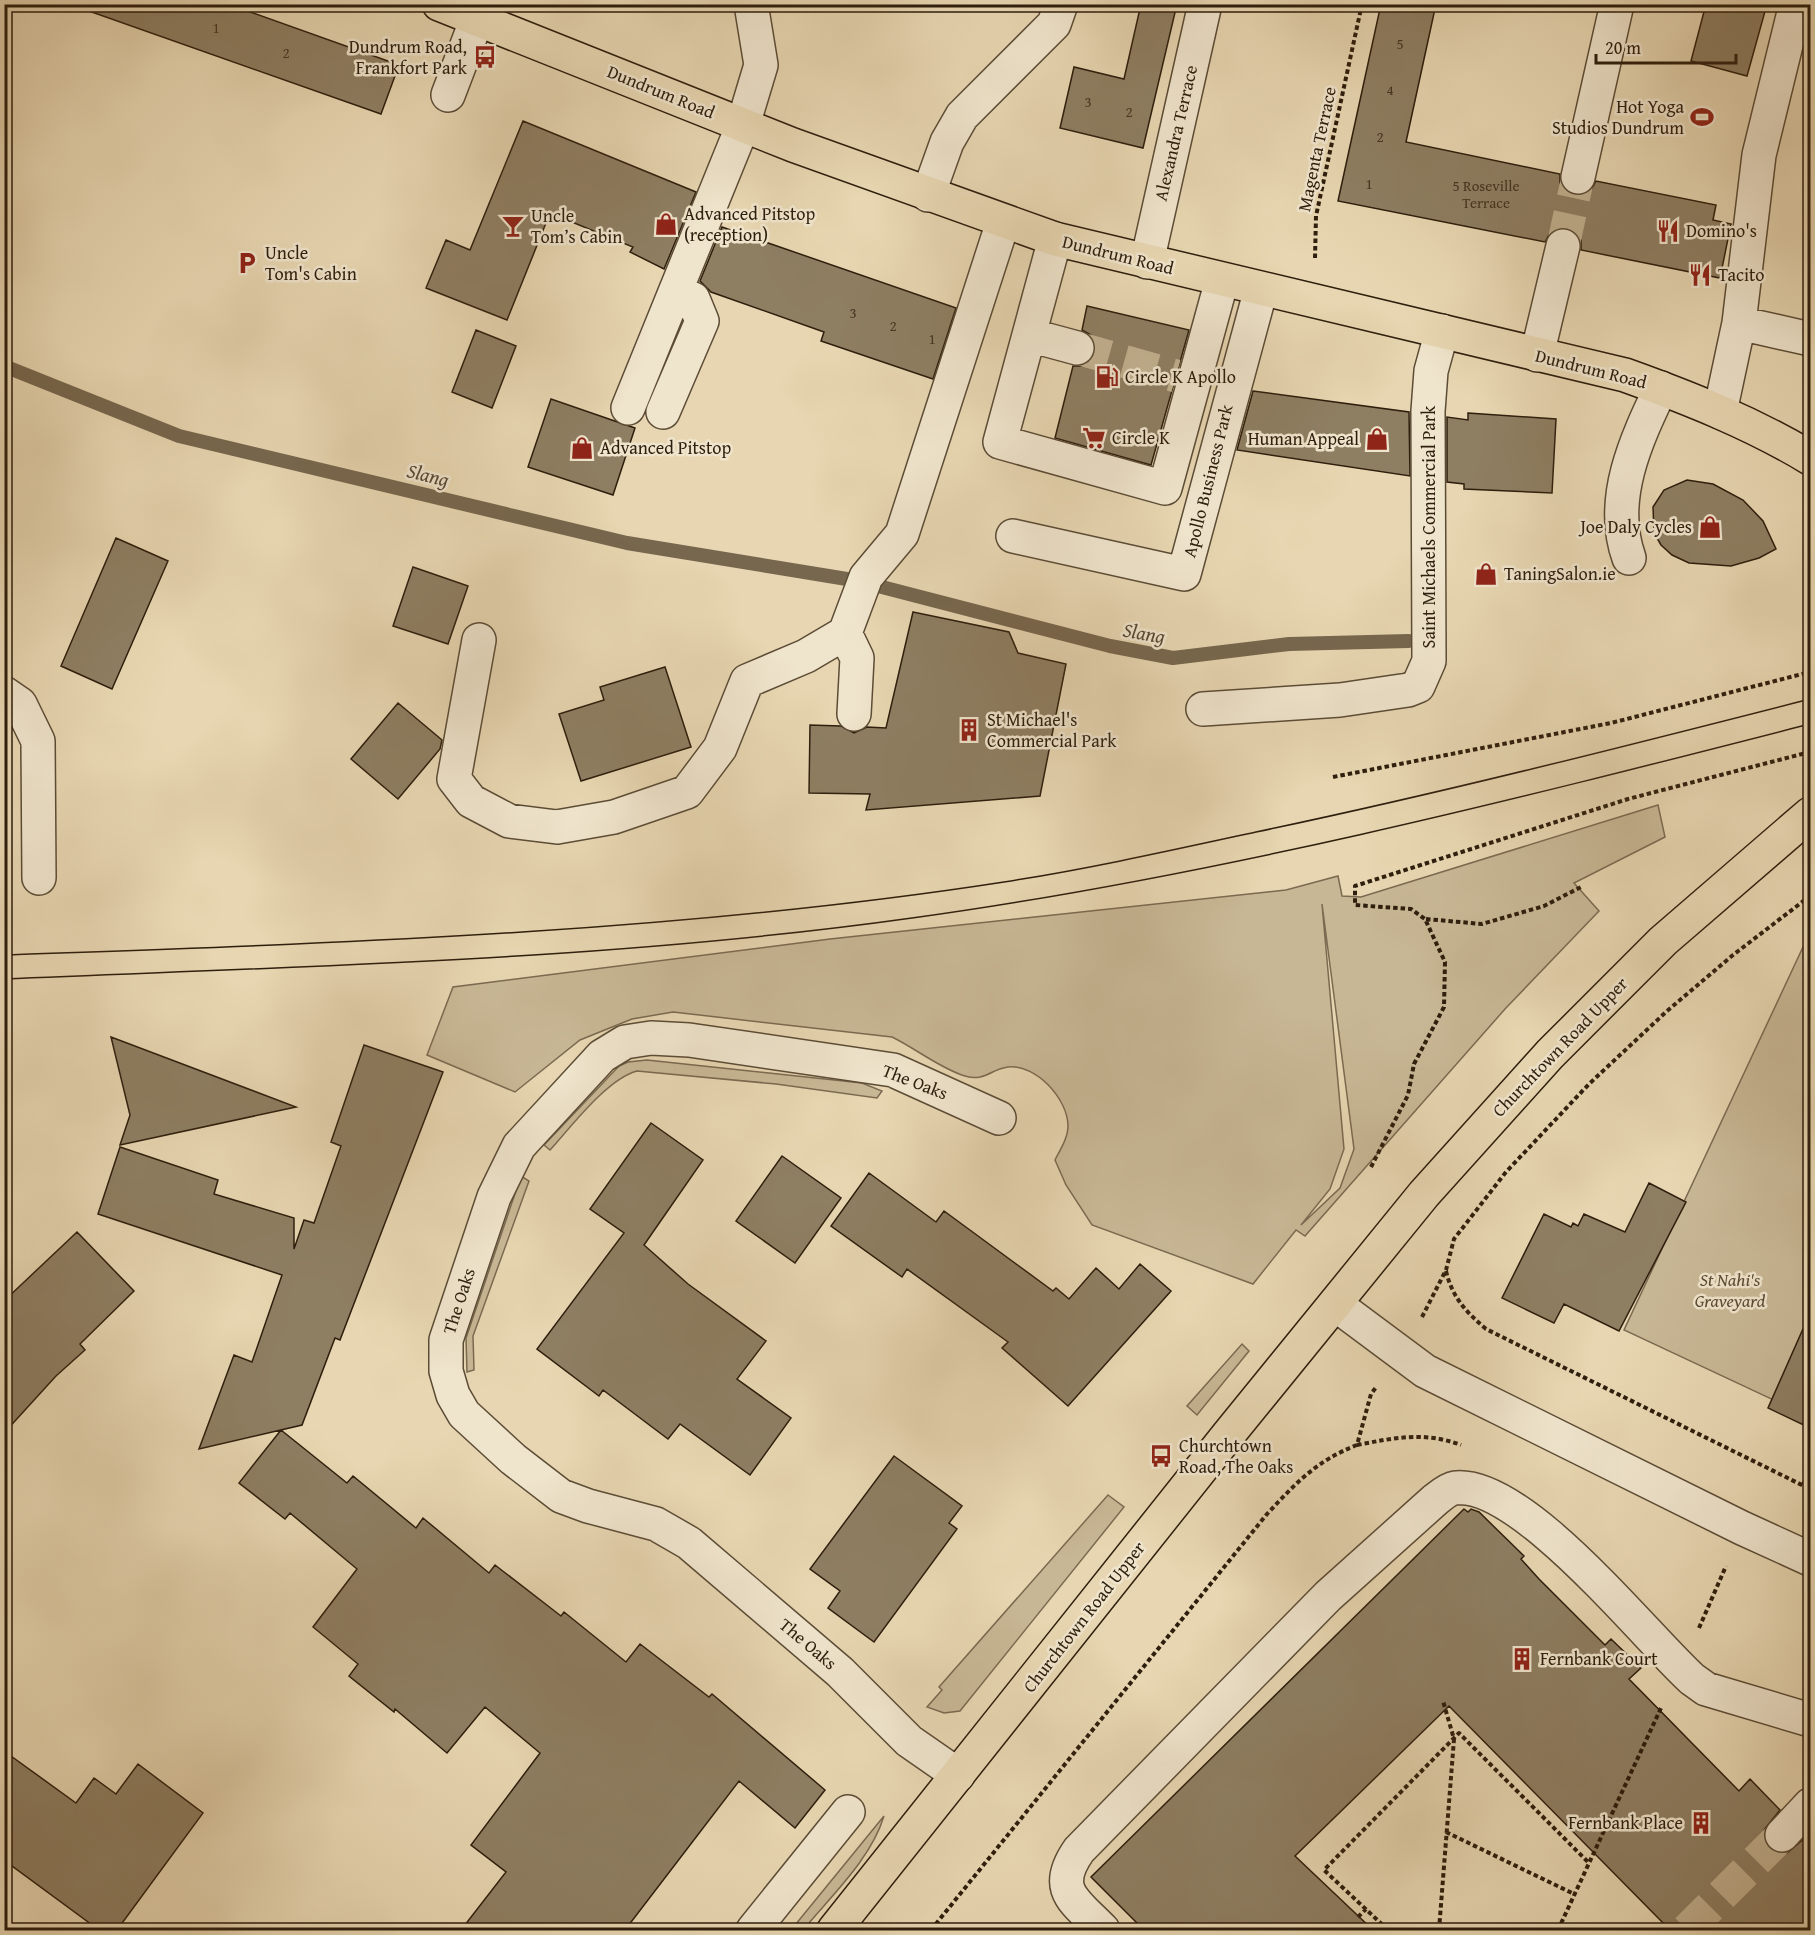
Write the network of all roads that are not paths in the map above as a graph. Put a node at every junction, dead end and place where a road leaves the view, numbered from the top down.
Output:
1 (439, 4) edge
2 (751, 4) edge
3 (1061, 4) edge
4 (1205, 4) edge
5 (1617, 4) edge
6 (1796, 4) edge
7 (477, 19) junction
8 (448, 95) dead end
9 (743, 125) junction
10 (1578, 177) tunnel mouth
11 (928, 195) junction
12 (1003, 222) junction
13 (1055, 239) junction
14 (1563, 246) tunnel mouth
15 (1147, 262) junction
16 (1222, 280) junction
17 (1261, 289) junction
18 (677, 291) junction
19 (1739, 323) junction
20 (1442, 331) junction
21 (1029, 334) junction
22 (1810, 339) edge
23 (1077, 348) tunnel mouth
24 (1537, 355) junction
25 (1661, 388) junction
26 (628, 408) dead end
27 (663, 412) dead end
28 (1720, 412) junction
29 (1810, 458) edge
30 (1013, 536) dead end
31 (1629, 558) dead end
32 (845, 633) junction
33 (479, 640) dead end
34 (4, 693) edge
35 (1203, 709) dead end
36 (854, 714) dead end
37 (1810, 814) edge
38 (39, 878) dead end
39 (999, 1118) dead end
40 (1335, 1304) junction
41 (1810, 1559) edge
42 (1810, 1720) edge
43 (958, 1775) junction
44 (1810, 1805) edge
45 (848, 1812) dead end
46 (1782, 1834) tunnel mouth
47 (753, 1930) edge
48 (834, 1930) edge
49 (1103, 1930) edge

1 - 7 main road, Dundrum Road
2 - 9 street
3 - 11 street
4 - 15 street, Alexandra Terrace
5 - 10 street
6 - 19 street
7 - 8 street
7 - 9 main road, Dundrum Road
9 - 11 main road, Dundrum Road
9 - 18 street
11 - 12 main road, Dundrum Road
12 - 13 main road, Dundrum Road
12 - 32 street
13 - 15 main road, Dundrum Road
13 - 21 street
14 - 24 street
15 - 16 main road, Dundrum Road
16 - 17 main road, Dundrum Road
16 - 21 street
17 - 20 main road, Dundrum Road
17 - 30 street, Apollo Business Park
18 - 26 street
18 - 27 street
19 - 22 street
19 - 28 street
20 - 24 main road, Dundrum Road
20 - 35 street, Saint Michaels Commercial Park
21 - 23 street
24 - 25 main road, Dundrum Road
25 - 28 main road, Dundrum Road
25 - 31 street
28 - 29 main road, Dundrum Road
32 - 33 street
32 - 36 street
34 - 38 street
37 - 40 main road, Churchtown Road Upper
39 - 43 street, The Oaks
40 - 41 street
40 - 43 main road, Churchtown Road Upper
42 - 49 street
43 - 48 main road, Churchtown Road Upper
44 - 46 street
45 - 47 street

